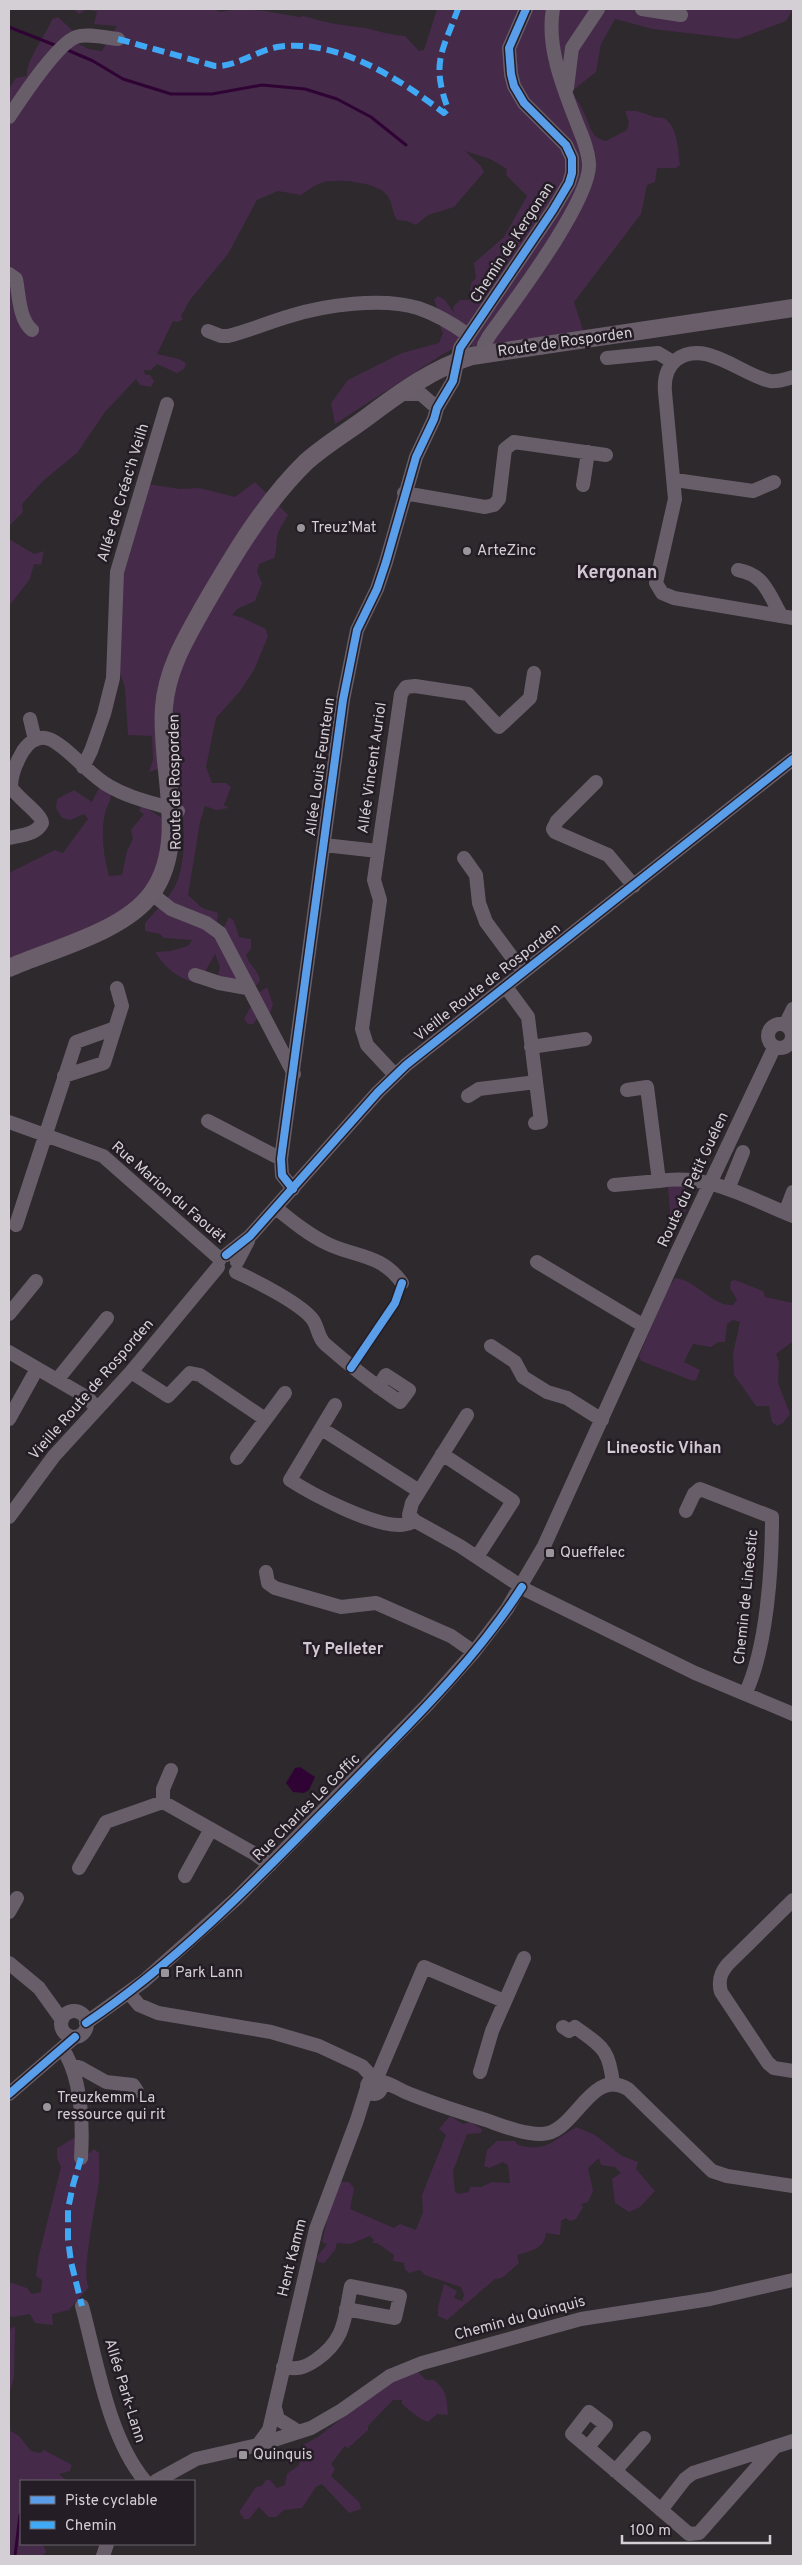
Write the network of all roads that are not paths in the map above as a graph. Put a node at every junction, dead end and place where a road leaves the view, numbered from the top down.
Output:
1 (526, 9) edge
2 (553, 9) edge
3 (598, 9) edge
4 (642, 9) edge
5 (682, 15) dead end
6 (118, 39) dead end
7 (566, 91) junction
8 (9, 118) edge
9 (9, 274) edge
10 (793, 308) edge
11 (32, 330) dead end
12 (208, 331) dead end
13 (468, 335) junction
14 (484, 354) junction
15 (607, 358) dead end
16 (456, 362) junction
17 (673, 362) junction
18 (429, 374) junction
19 (793, 377) edge
20 (399, 394) junction
21 (167, 404) dead end
22 (436, 408) junction
23 (588, 452) junction
24 (606, 455) dead end
25 (675, 480) junction
26 (774, 482) dead end
27 (583, 485) dead end
28 (404, 493) junction
29 (738, 570) dead end
30 (787, 616) edge
31 (534, 673) dead end
32 (30, 719) dead end
33 (35, 740) junction
34 (793, 759) edge
35 (83, 767) junction
36 (10, 778) edge
37 (596, 782) dead end
38 (174, 809) junction
39 (9, 838) edge
40 (324, 845) junction
41 (378, 851) junction
42 (464, 858) dead end
43 (634, 886) junction
44 (155, 897) junction
45 (9, 968) edge
46 (523, 972) junction
47 (195, 975) dead end
48 (9, 980) edge
49 (506, 987) junction
50 (117, 988) dead end
51 (247, 988) junction
52 (793, 1008) edge
53 (785, 1025) junction
54 (116, 1028) junction
55 (585, 1039) dead end
56 (792, 1042) edge
57 (532, 1047) junction
58 (774, 1048) junction
59 (294, 1074) junction
60 (395, 1075) junction
61 (64, 1076) junction
62 (536, 1082) junction
63 (627, 1090) dead end
64 (468, 1096) dead end
65 (208, 1121) dead end
66 (9, 1122) edge
67 (542, 1122) dead end
68 (45, 1136) junction
69 (743, 1152) dead end
70 (281, 1159) junction
71 (659, 1180) junction
72 (710, 1183) junction
73 (614, 1185) dead end
74 (728, 1188) junction
75 (293, 1189) junction
76 (793, 1192) edge
77 (276, 1208) junction
78 (789, 1214) edge
79 (16, 1226) dead end
80 (537, 1262) dead end
81 (227, 1265) junction
82 (36, 1282) dead end
83 (402, 1283) dead end
84 (9, 1314) edge
85 (107, 1318) dead end
86 (644, 1326) junction
87 (491, 1346) dead end
88 (9, 1352) edge
89 (131, 1372) junction
90 (33, 1376) dead end
91 (57, 1380) junction
92 (378, 1387) dead end
93 (285, 1393) dead end
94 (336, 1404) dead end
95 (97, 1409) junction
96 (467, 1415) dead end
97 (9, 1419) edge
98 (265, 1419) junction
99 (602, 1420) junction
100 (322, 1429) junction
101 (442, 1454) junction
102 (237, 1458) dead end
103 (419, 1491) junction
104 (11, 1509) edge
105 (686, 1511) dead end
106 (415, 1521) junction
107 (477, 1557) junction
108 (266, 1572) dead end
109 (522, 1587) junction
110 (474, 1652) junction
111 (745, 1694) junction
112 (793, 1714) edge
113 (172, 1770) dead end
114 (163, 1802) junction
115 (211, 1829) junction
116 (270, 1865) junction
117 (79, 1868) dead end
118 (184, 1876) dead end
119 (17, 1898) dead end
120 (793, 1900) edge
121 (9, 1912) edge
122 (524, 1958) dead end
123 (9, 1963) edge
124 (124, 1997) junction
125 (504, 2001) junction
126 (73, 2023) junction
127 (563, 2027) dead end
128 (62, 2048) junction
129 (71, 2065) junction
130 (793, 2071) edge
131 (480, 2072) dead end
132 (613, 2084) junction
133 (9, 2086) edge
134 (374, 2086) junction
135 (137, 2091) dead end
136 (9, 2094) edge
137 (82, 2158) dead end
138 (793, 2186) edge
139 (793, 2280) edge
140 (82, 2306) dead end
141 (346, 2309) dead end
142 (283, 2367) junction
143 (276, 2414) junction
144 (299, 2432) junction
145 (644, 2438) dead end
146 (274, 2441) junction
147 (793, 2441) edge
148 (258, 2445) junction
149 (588, 2448) dead end
150 (774, 2448) junction
151 (615, 2471) junction
152 (144, 2480) edge
153 (158, 2480) edge
154 (661, 2510) junction

1 - 13 street, Chemin de Kergonan
2 - 7 street, Chemin de Kergonan
3 - 7 street, Chemin de Kergonan
4 - 5 street
6 - 8 street
7 - 14 street, Chemin de Kergonan
9 - 11 street
10 - 14 main road, Route de Rosporden
12 - 13 street
13 - 16 street, Chemin de Kergonan
14 - 16 main road, Route de Rosporden
15 - 17 street
16 - 18 main road, Route de Rosporden
16 - 22 street, Allée Louis Feunteun
17 - 19 street
17 - 25 street
18 - 20 main road, Route de Rosporden
18 - 22 street
20 - 22 street
20 - 38 main road, Route de Rosporden
21 - 35 street, Allée de Créac'h Veilh
22 - 28 street, Allée Louis Feunteun
23 - 24 street
23 - 27 street
23 - 28 street
25 - 26 street
25 - 30 street
28 - 40 street, Allée Louis Feunteun
29 - 30 street
31 - 41 street, Allée Vincent Auriol
32 - 33 street
33 - 35 street
33 - 36 street
34 - 43 street, Vieille Route de Rosporden
35 - 38 street
36 - 39 street
37 - 43 street
38 - 44 main road, Route de Rosporden
40 - 41 street, Allée Vincent Auriol
40 - 59 street, Allée Louis Feunteun
41 - 60 street, Allée Vincent Auriol
42 - 46 street
43 - 46 street, Vieille Route de Rosporden
44 - 45 main road, Route de Rosporden
44 - 48 main road, Route de Rosporden
44 - 51 street
46 - 49 street, Vieille Route de Rosporden
47 - 51 street
49 - 57 street
49 - 60 street, Vieille Route de Rosporden
50 - 54 street
51 - 59 street
52 - 53 street
53 - 56 street
53 - 58 street
54 - 61 street
54 - 61 street
55 - 57 street
56 - 58 street
57 - 62 street
58 - 72 street, Route du Petit Guélen
59 - 70 street, Allée Louis Feunteun
60 - 75 street, Vieille Route de Rosporden
61 - 68 street
62 - 64 street
62 - 67 street
63 - 71 street
65 - 70 street
66 - 68 street, Rue Marion du Faouët
68 - 79 street
68 - 81 street, Rue Marion du Faouët
69 - 74 street
70 - 75 street, Allée Louis Feunteun
71 - 72 street
71 - 73 street
72 - 74 street
72 - 86 street, Route du Petit Guélen
74 - 78 street
75 - 77 street, Vieille Route de Rosporden
76 - 78 street
77 - 81 street, Vieille Route de Rosporden
77 - 83 street
80 - 86 street
81 - 89 street, Vieille Route de Rosporden
81 - 92 street, Rue Marion du Faouët
82 - 84 street
85 - 91 street
86 - 99 street, Route du Petit Guélen
87 - 99 street
88 - 91 street
89 - 95 street, Vieille Route de Rosporden
89 - 98 street
90 - 97 street
91 - 95 street
93 - 98 street
94 - 100 street
95 - 104 street, Vieille Route de Rosporden
96 - 101 street
98 - 102 street
99 - 109 street, Route du Petit Guélen
100 - 103 street
100 - 106 street
101 - 103 street
101 - 107 street
103 - 106 street
105 - 111 street, Chemin de Linéostic
106 - 107 street
107 - 109 street
108 - 110 street
109 - 110 street, Rue Charles Le Goffic
109 - 111 street
110 - 116 street, Rue Charles Le Goffic
111 - 112 street
113 - 114 street
114 - 115 street
114 - 117 street
115 - 116 street
115 - 118 street
116 - 124 street, Rue Charles Le Goffic
119 - 121 street
120 - 130 street
122 - 125 street
123 - 126 street
124 - 126 street, Rue Charles Le Goffic
124 - 134 street
125 - 131 street
125 - 134 street, Hent Kamm
126 - 128 street, Rue Charles Le Goffic
126 - 133 street
127 - 132 street
128 - 129 street
128 - 136 street, Rue Charles Le Goffic
129 - 135 street
129 - 137 street
132 - 134 street
132 - 138 street
134 - 142 street, Hent Kamm
139 - 144 street, Chemin du Quinquis
140 - 152 street, Allée Park-Lann
141 - 142 street
142 - 143 street, Hent Kamm
143 - 144 street
143 - 146 street, Hent Kamm
143 - 148 street, Hent Kamm
144 - 146 street, Chemin du Quinquis
145 - 151 street
146 - 148 street, Chemin du Quinquis
147 - 150 street
148 - 153 street, Chemin du Quinquis
149 - 151 street
150 - 154 street
150 - 154 street
151 - 154 street

